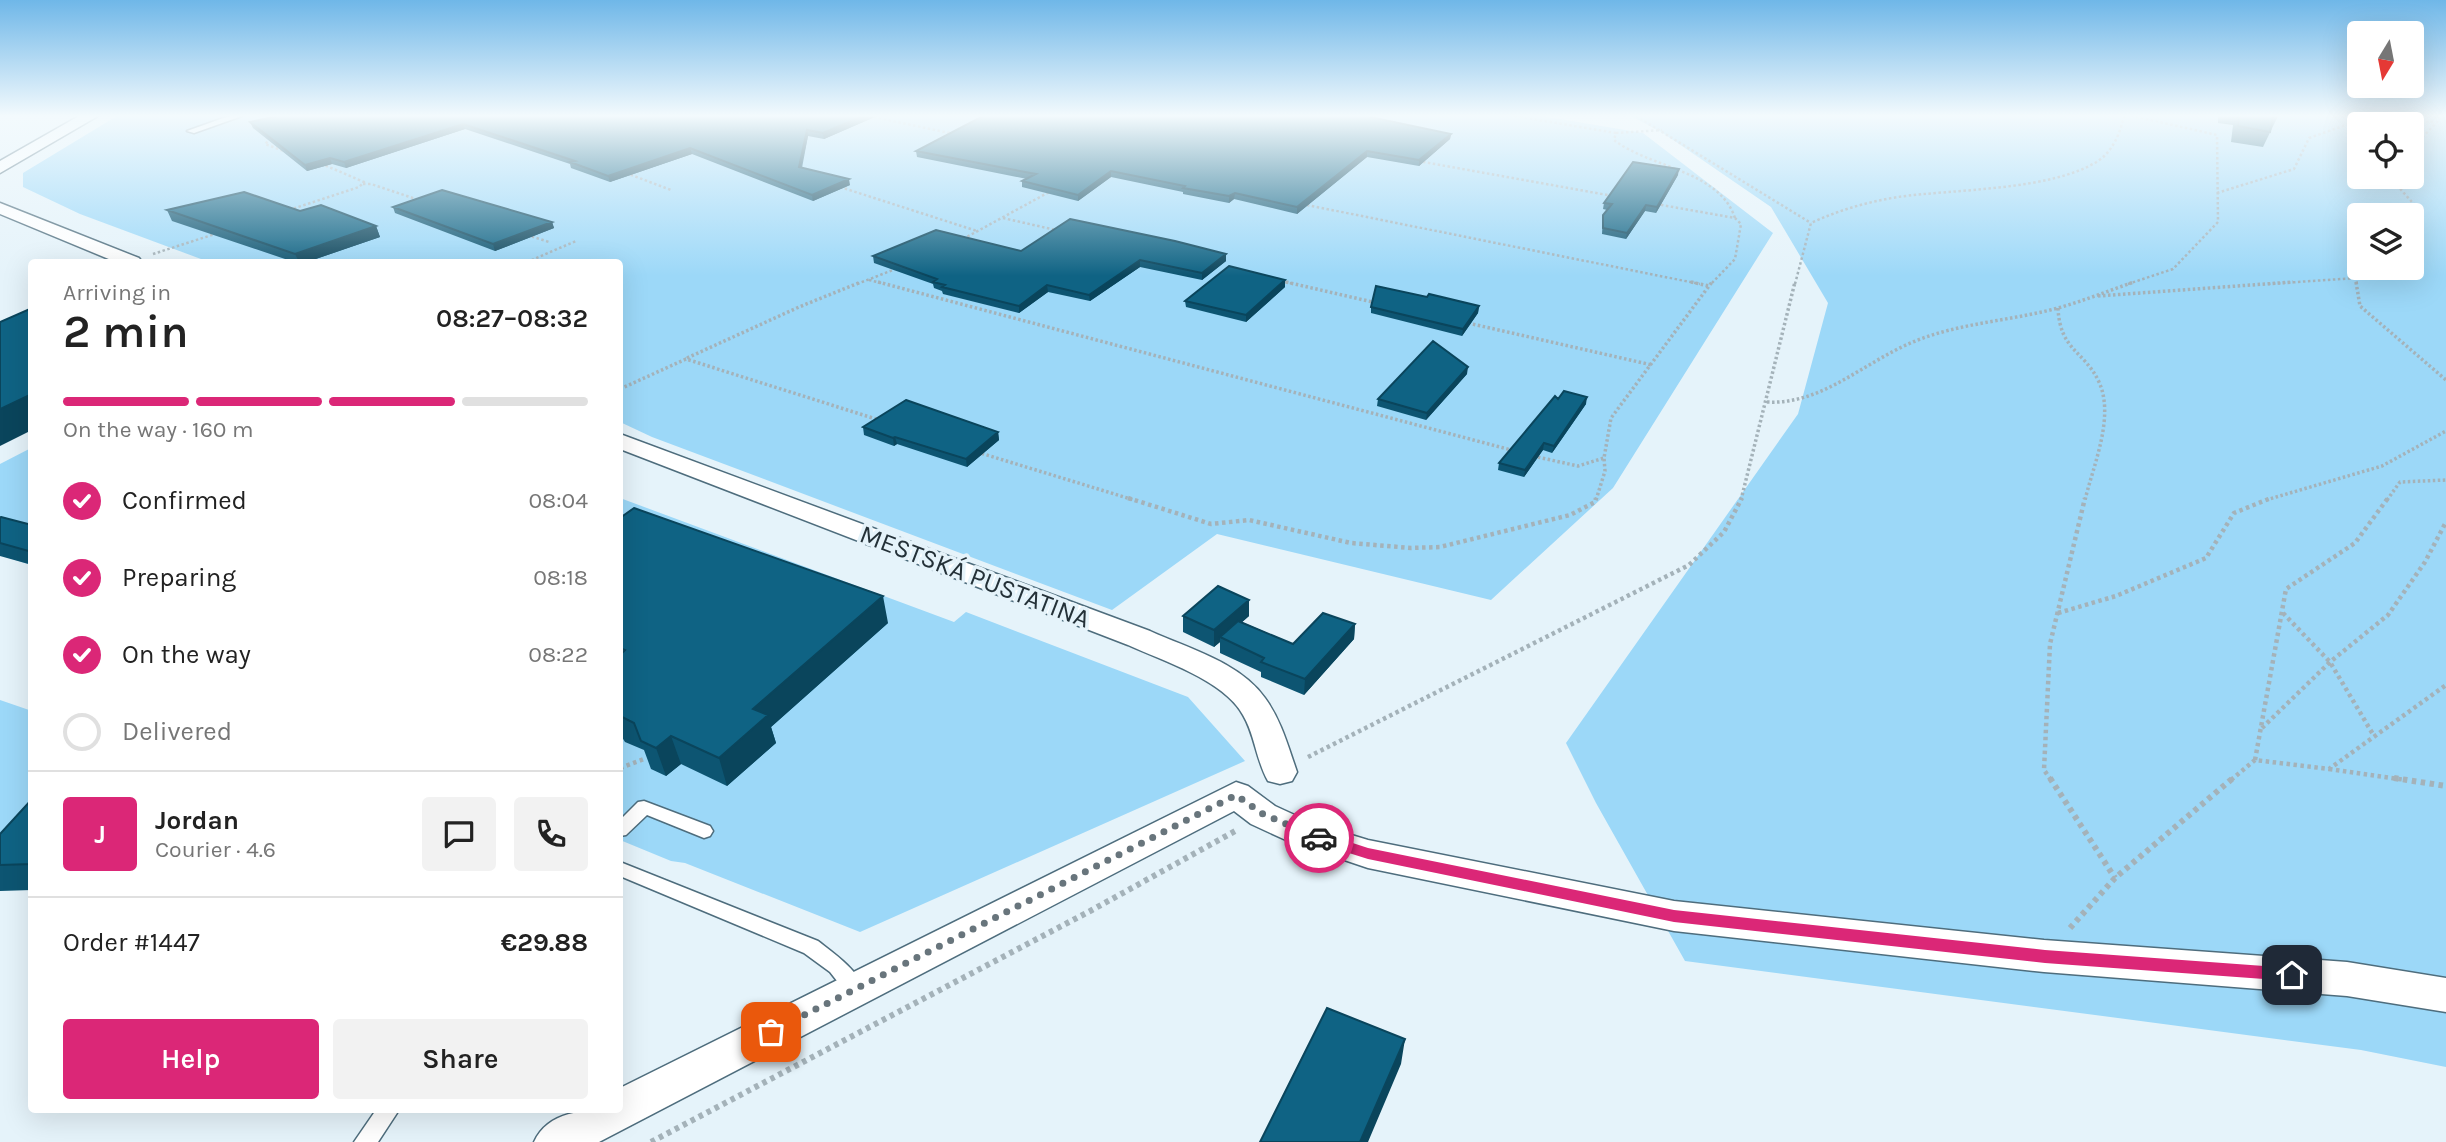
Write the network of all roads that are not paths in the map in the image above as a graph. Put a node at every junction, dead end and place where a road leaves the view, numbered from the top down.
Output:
1 (0, 208) edge
2 (124, 259) edge
3 (623, 442) edge
4 (1280, 772) road end
5 (623, 827) edge
6 (704, 831) dead end
7 (623, 870) edge
8 (855, 989) junction
9 (2446, 995) edge
10 (623, 1108) edge
11 (386, 1113) dead end
12 (613, 1113) edge
13 (365, 1142) edge
14 (556, 1142) edge

1 - 2 street
3 - 4 street, MESTSKÁ PUSTATINA
5 - 6 lane
7 - 8 lane
8 - 9 street
8 - 10 street
11 - 13 lane
12 - 14 street

